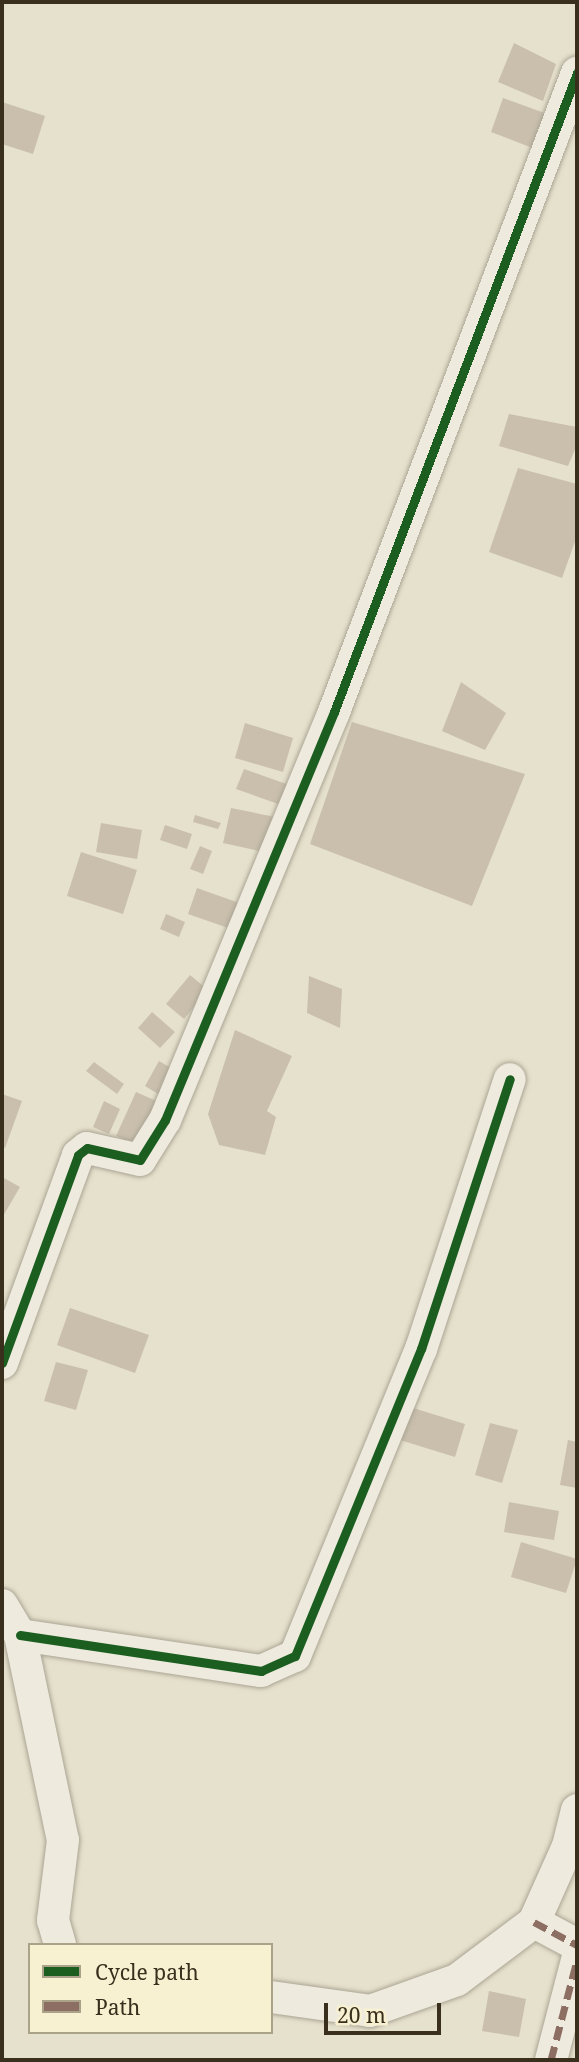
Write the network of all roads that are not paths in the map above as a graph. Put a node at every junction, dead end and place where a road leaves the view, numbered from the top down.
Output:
1 (576, 73) edge
2 (510, 1079) dead end
3 (2, 1363) edge
4 (2, 1605) edge
5 (20, 1635) junction
6 (577, 1810) edge
7 (534, 1922) junction
8 (59, 1943) edge
9 (577, 1945) edge
10 (577, 1960) edge
11 (273, 1997) edge
12 (551, 2060) edge

1 - 3 street
2 - 5 street
4 - 5 street
5 - 8 street
6 - 7 street
7 - 9 street
7 - 11 street
10 - 12 street

